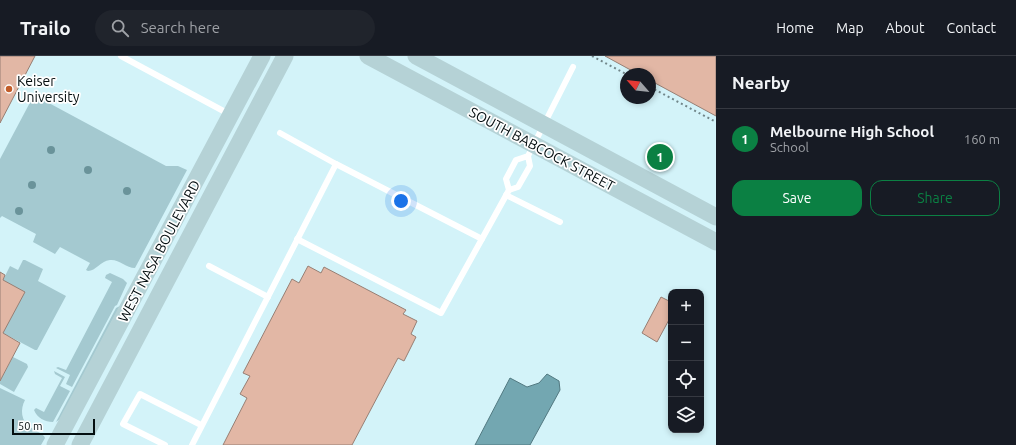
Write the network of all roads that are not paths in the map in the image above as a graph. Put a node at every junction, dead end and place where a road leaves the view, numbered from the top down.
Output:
1 (121, 56) edge
2 (262, 56) edge
3 (285, 56) edge
4 (368, 56) edge
5 (416, 56) edge
6 (573, 67) dead end
7 (231, 115) junction
8 (544, 125) junction
9 (280, 134) dead end
10 (531, 151) junction
11 (336, 164) junction
12 (507, 192) junction
13 (716, 217) edge
14 (560, 222) dead end
15 (297, 239) junction
16 (482, 239) junction
17 (716, 242) edge
18 (209, 266) dead end
19 (268, 297) junction
20 (201, 426) junction
21 (68, 442) edge
22 (164, 445) edge
23 (192, 445) edge

1 - 7 lane
2 - 7 main road, WEST NASA BOULEVARD
3 - 21 main road, WEST NASA BOULEVARD
4 - 10 main road, SOUTH BABCOCK STREET
5 - 8 main road, SOUTH BABCOCK STREET
6 - 8 lane
7 - 21 main road, WEST NASA BOULEVARD
8 - 10 lane
8 - 13 main road, SOUTH BABCOCK STREET
9 - 11 lane
10 - 12 lane
10 - 12 lane
10 - 17 main road, SOUTH BABCOCK STREET
11 - 15 lane
11 - 16 lane
12 - 14 lane
12 - 16 lane
15 - 16 lane
15 - 19 lane
18 - 19 lane
19 - 20 lane
20 - 22 lane
20 - 23 lane

